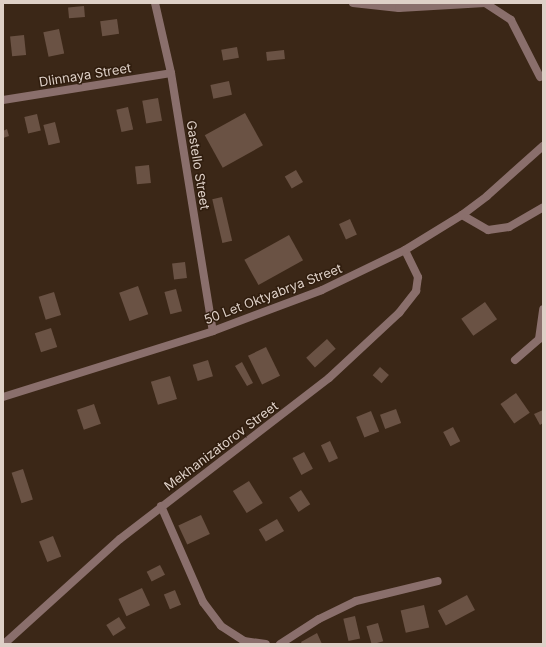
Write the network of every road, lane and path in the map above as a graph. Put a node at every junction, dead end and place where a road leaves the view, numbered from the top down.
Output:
1 (155, 3) edge
2 (353, 3) edge
3 (171, 73) junction
4 (540, 77) dead end
5 (3, 100) edge
6 (543, 146) edge
7 (543, 206) edge
8 (462, 215) junction
9 (405, 250) junction
10 (543, 308) edge
11 (212, 331) junction
12 (515, 360) dead end
13 (3, 397) edge
14 (161, 506) junction
15 (438, 581) dead end
16 (284, 643) edge
17 (4, 644) edge
18 (266, 644) edge

1 - 3 street, Gastello Street
2 - 4 street
3 - 5 street, Dlinnaya Street
3 - 11 street, Gastello Street
6 - 8 street, 50 Let Oktyabrya Street
7 - 8 street
8 - 9 street, 50 Let Oktyabrya Street
9 - 11 street, 50 Let Oktyabrya Street
9 - 14 street, Mekhanizatorov Street
10 - 12 street
11 - 13 street, 50 Let Oktyabrya Street
14 - 17 street, Mekhanizatorov Street
14 - 18 street
15 - 16 street

